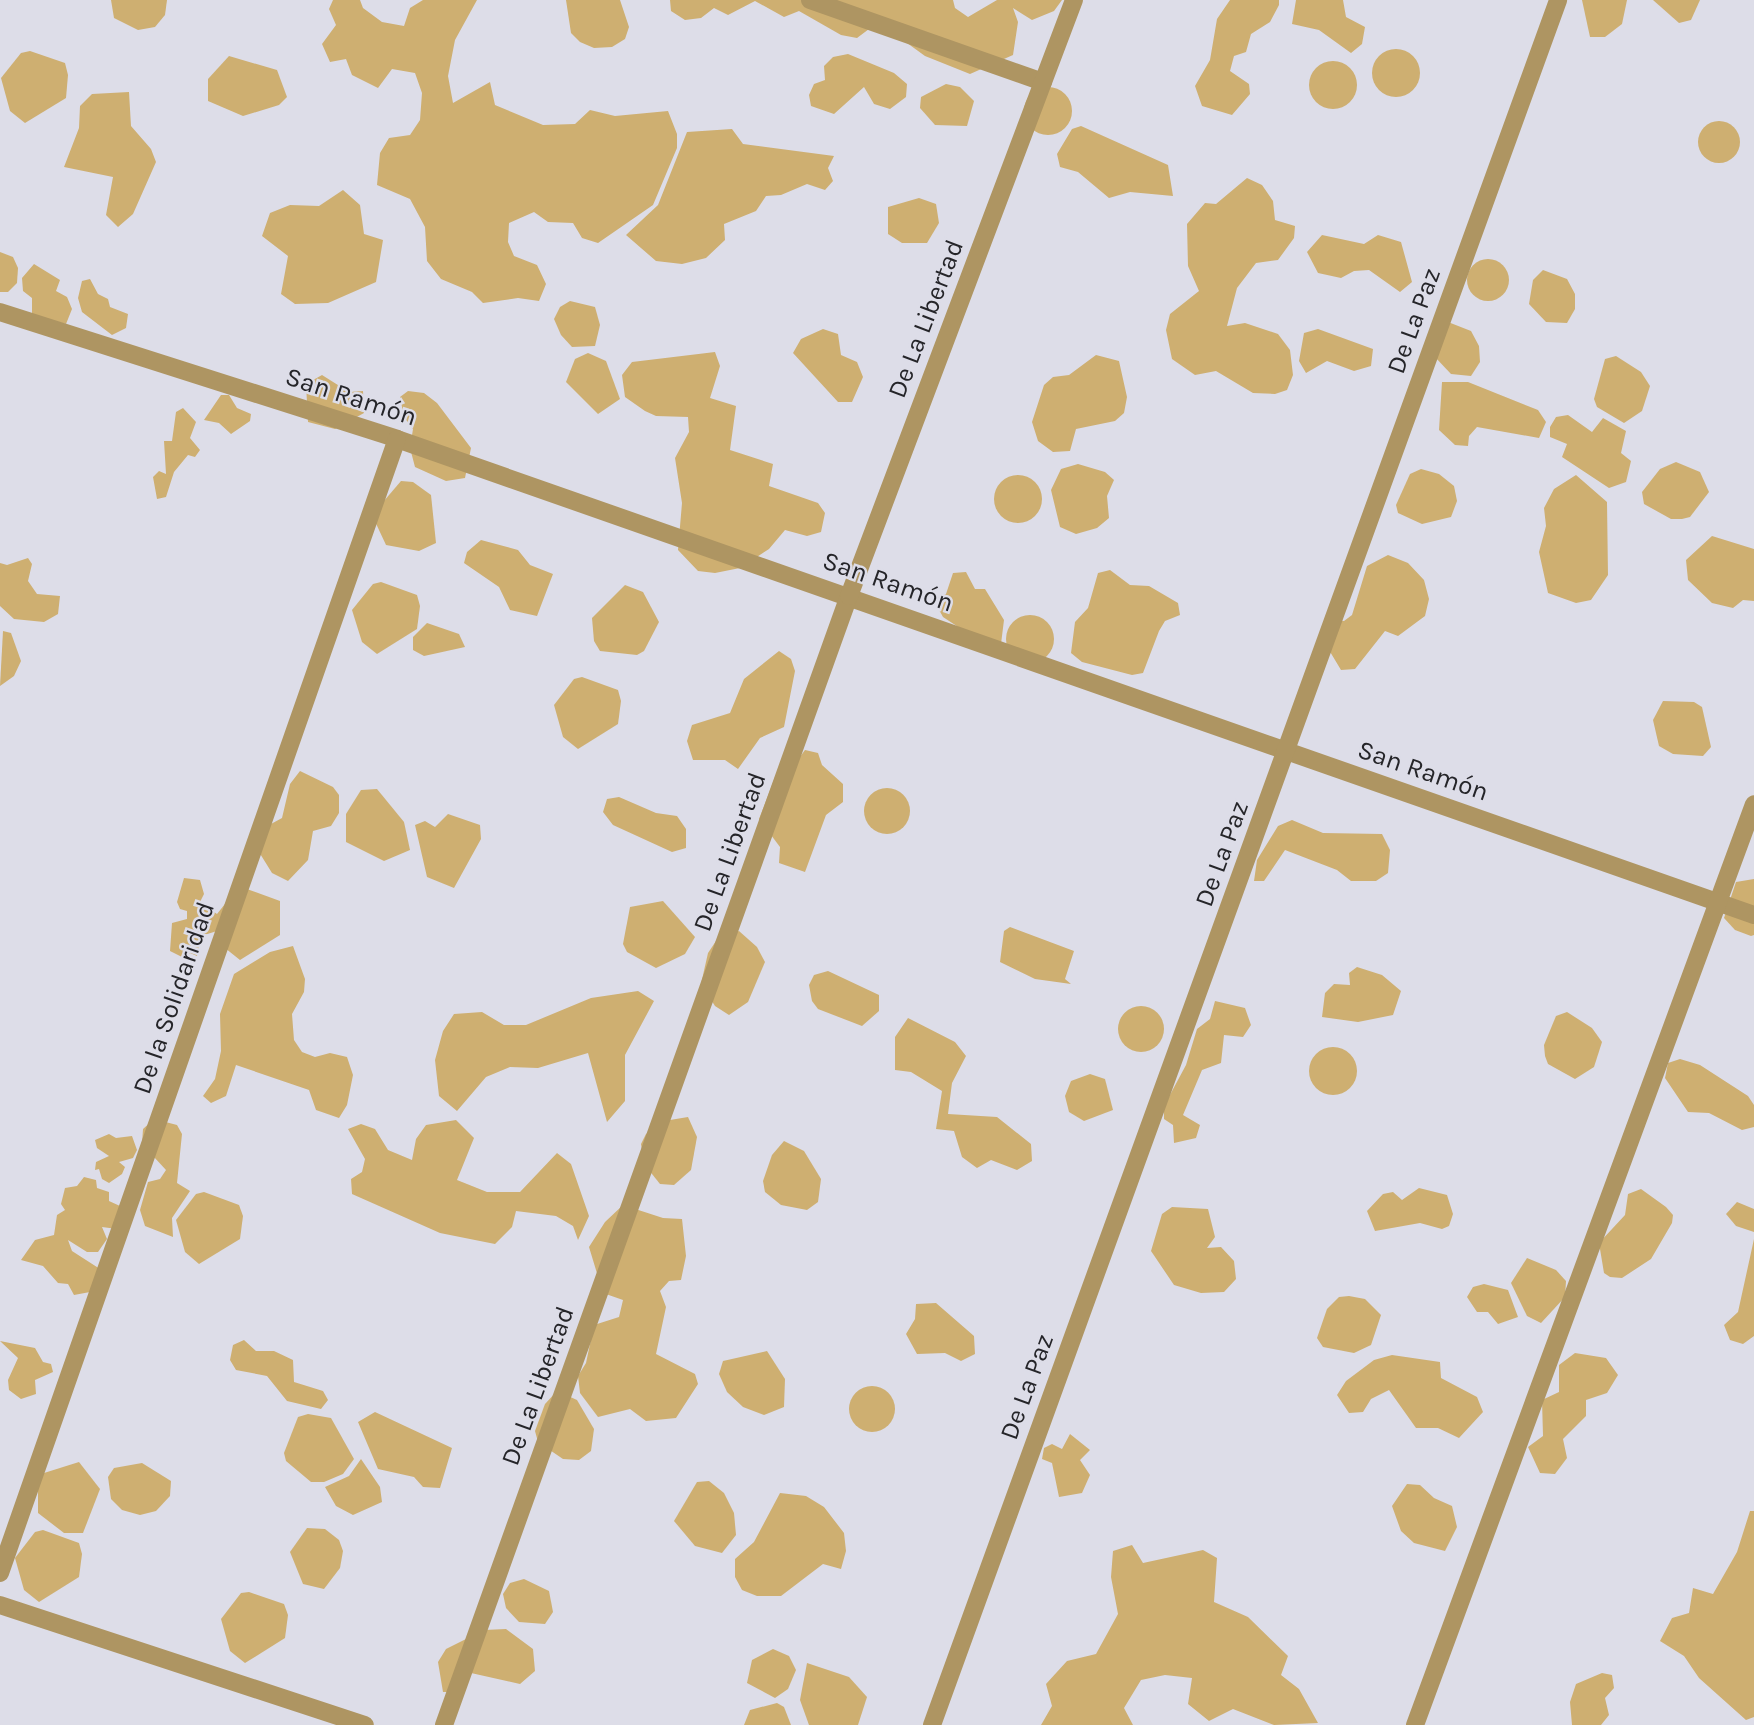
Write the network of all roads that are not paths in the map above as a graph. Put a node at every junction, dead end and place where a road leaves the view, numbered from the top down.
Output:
1 (810, 0) edge
2 (1074, 0) edge
3 (1558, 0) edge
4 (1043, 82) junction
5 (0, 312) edge
6 (397, 439) junction
7 (849, 596) junction
8 (1287, 751) junction
9 (1754, 804) edge
10 (1718, 902) junction
11 (1754, 915) edge
12 (0, 1573) edge
13 (0, 1605) edge
14 (365, 1725) edge
15 (444, 1725) edge
16 (932, 1725) edge
17 (1415, 1725) edge

1 - 4 street
2 - 4 street, De La Libertad
3 - 8 street, De La Paz
4 - 7 street, De La Libertad
5 - 6 street, San Ramón
6 - 7 street, San Ramón
6 - 12 street, De la Solidaridad
7 - 8 street, San Ramón
7 - 15 street, De La Libertad
8 - 10 street, San Ramón
8 - 16 street, De La Paz
9 - 10 street
10 - 11 street, San Ramón
10 - 17 street
13 - 14 street

